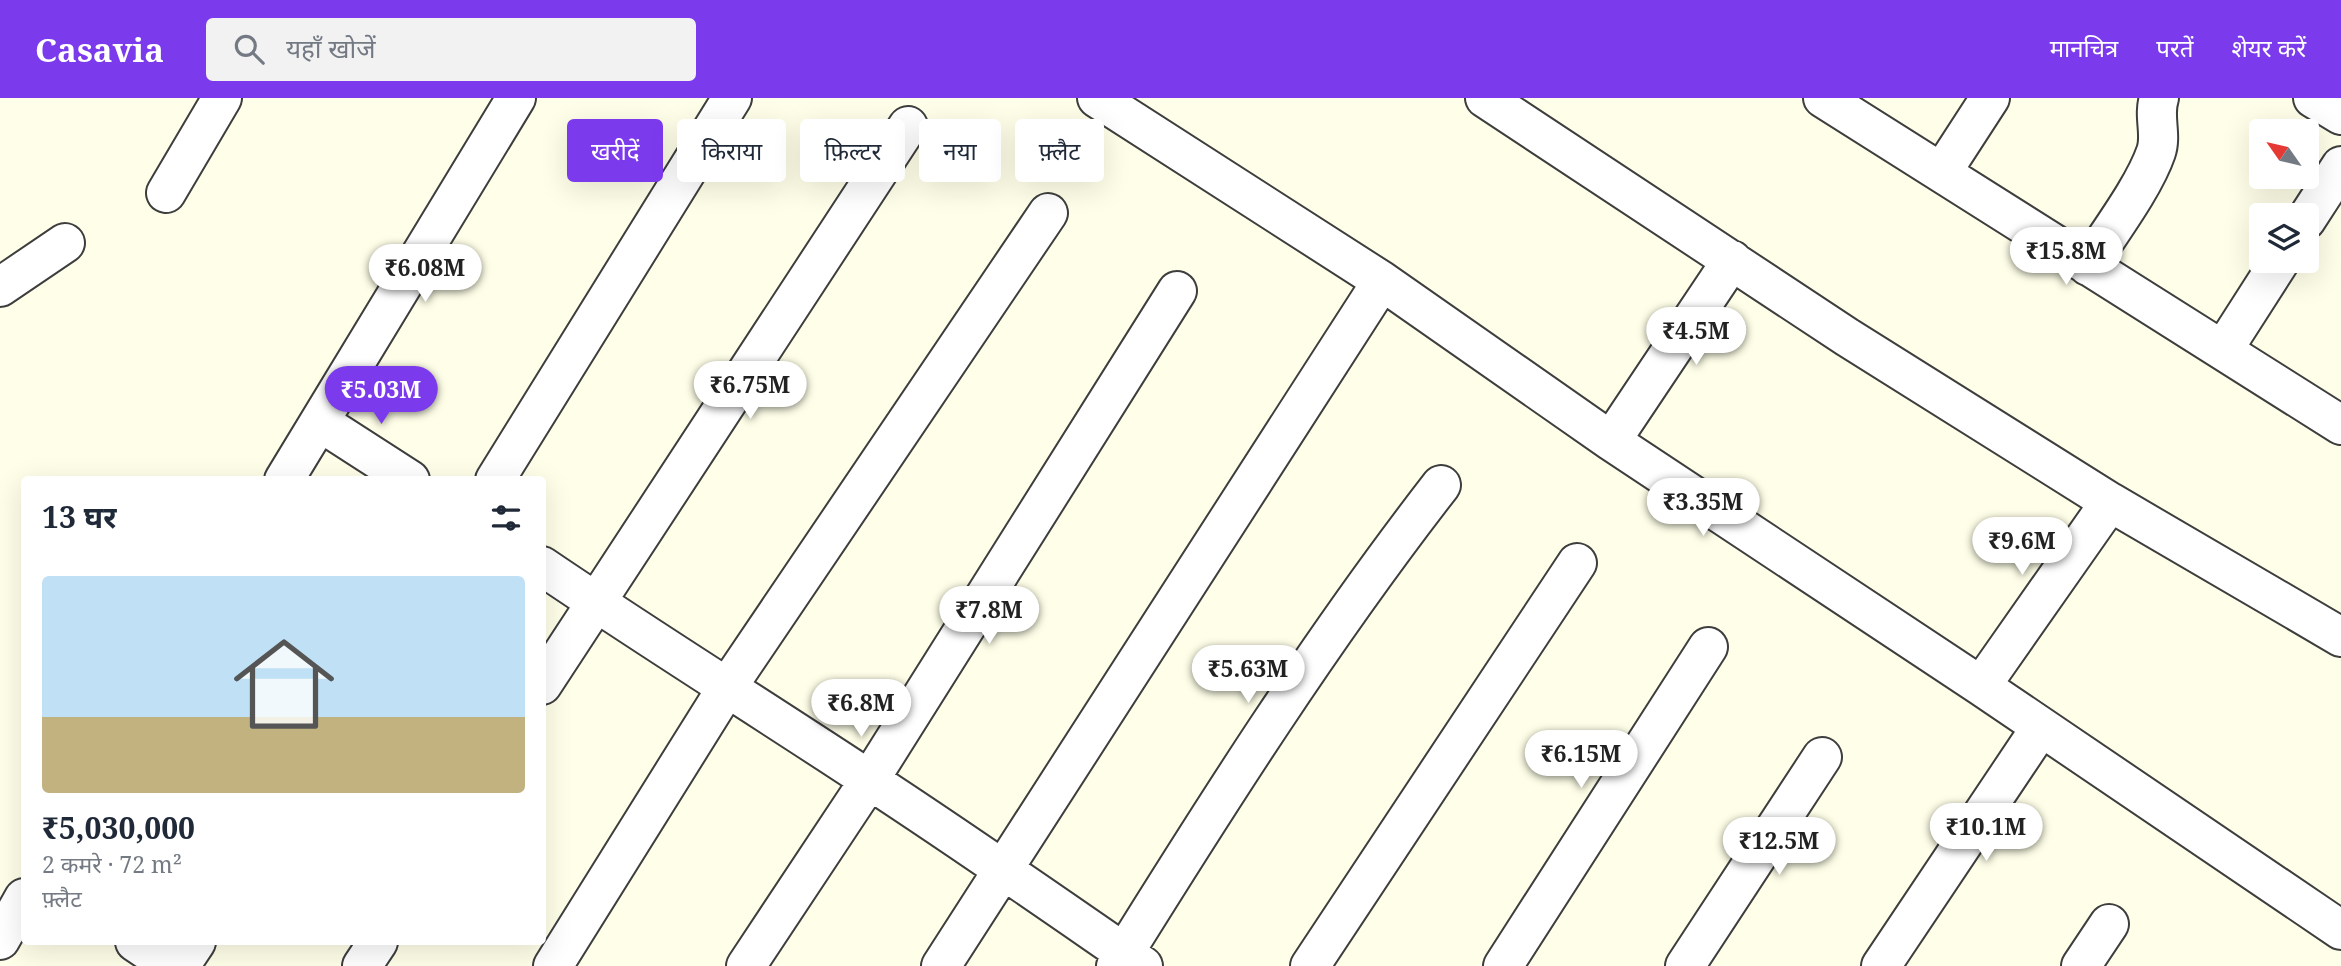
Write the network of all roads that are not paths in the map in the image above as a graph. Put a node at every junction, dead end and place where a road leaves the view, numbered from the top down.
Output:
1 (222, 98) edge
2 (516, 98) edge
3 (732, 98) edge
4 (1097, 98) edge
5 (1823, 98) edge
6 (1990, 98) edge
7 (2159, 98) edge
8 (2313, 98) edge
9 (1503, 103) edge
10 (2341, 115) edge
11 (908, 125) dead end
12 (2341, 166) edge
13 (1942, 172) junction
14 (166, 193) dead end
15 (2317, 203) edge
16 (1048, 213) dead end
17 (65, 243) dead end
18 (1732, 260) junction
19 (2088, 266) junction
20 (2272, 273) edge
21 (1382, 281) junction
22 (0, 286) edge
23 (1177, 291) dead end
24 (2223, 351) junction
25 (320, 422) junction
26 (2341, 425) edge
27 (1611, 441) junction
28 (286, 476) edge
29 (404, 476) edge
30 (497, 476) edge
31 (1441, 485) dead end
32 (2110, 502) junction
33 (1577, 563) dead end
34 (546, 569) edge
35 (596, 603) junction
36 (2341, 637) edge
37 (1708, 647) dead end
38 (546, 679) edge
39 (1981, 686) junction
40 (726, 689) junction
41 (2041, 727) junction
42 (1822, 757) dead end
43 (870, 780) junction
44 (1004, 869) junction
45 (21, 903) edge
46 (2109, 924) dead end
47 (2341, 930) edge
48 (0, 940) edge
49 (140, 945) edge
50 (194, 945) edge
51 (375, 945) edge
52 (1128, 962) edge
53 (171, 966) edge
54 (180, 966) edge
55 (362, 966) edge
56 (553, 966) edge
57 (746, 966) edge
58 (941, 966) edge
59 (1310, 966) edge
60 (1503, 966) edge
61 (1685, 966) edge
62 (1881, 966) edge
63 (2081, 966) edge

1 - 14 street
2 - 25 street
3 - 30 street
4 - 21 street
5 - 13 street
6 - 13 street
7 - 19 street
8 - 10 street
9 - 18 street
11 - 35 street
12 - 15 street
13 - 19 street
16 - 40 street
17 - 22 street
18 - 27 street
18 - 32 street
19 - 24 street
20 - 24 street
21 - 27 street
21 - 44 street
23 - 43 street
24 - 26 street
25 - 28 street
25 - 29 street
27 - 39 street
31 - 52 street
32 - 36 street
32 - 39 street
33 - 59 street
34 - 35 street
35 - 38 street
35 - 40 street
37 - 60 street
39 - 41 street
40 - 43 street
40 - 56 street
41 - 47 street
41 - 62 street
42 - 61 street
43 - 44 street
43 - 57 street
44 - 52 street
44 - 58 street
45 - 48 street
46 - 63 street
49 - 53 street
50 - 54 street
51 - 55 street

